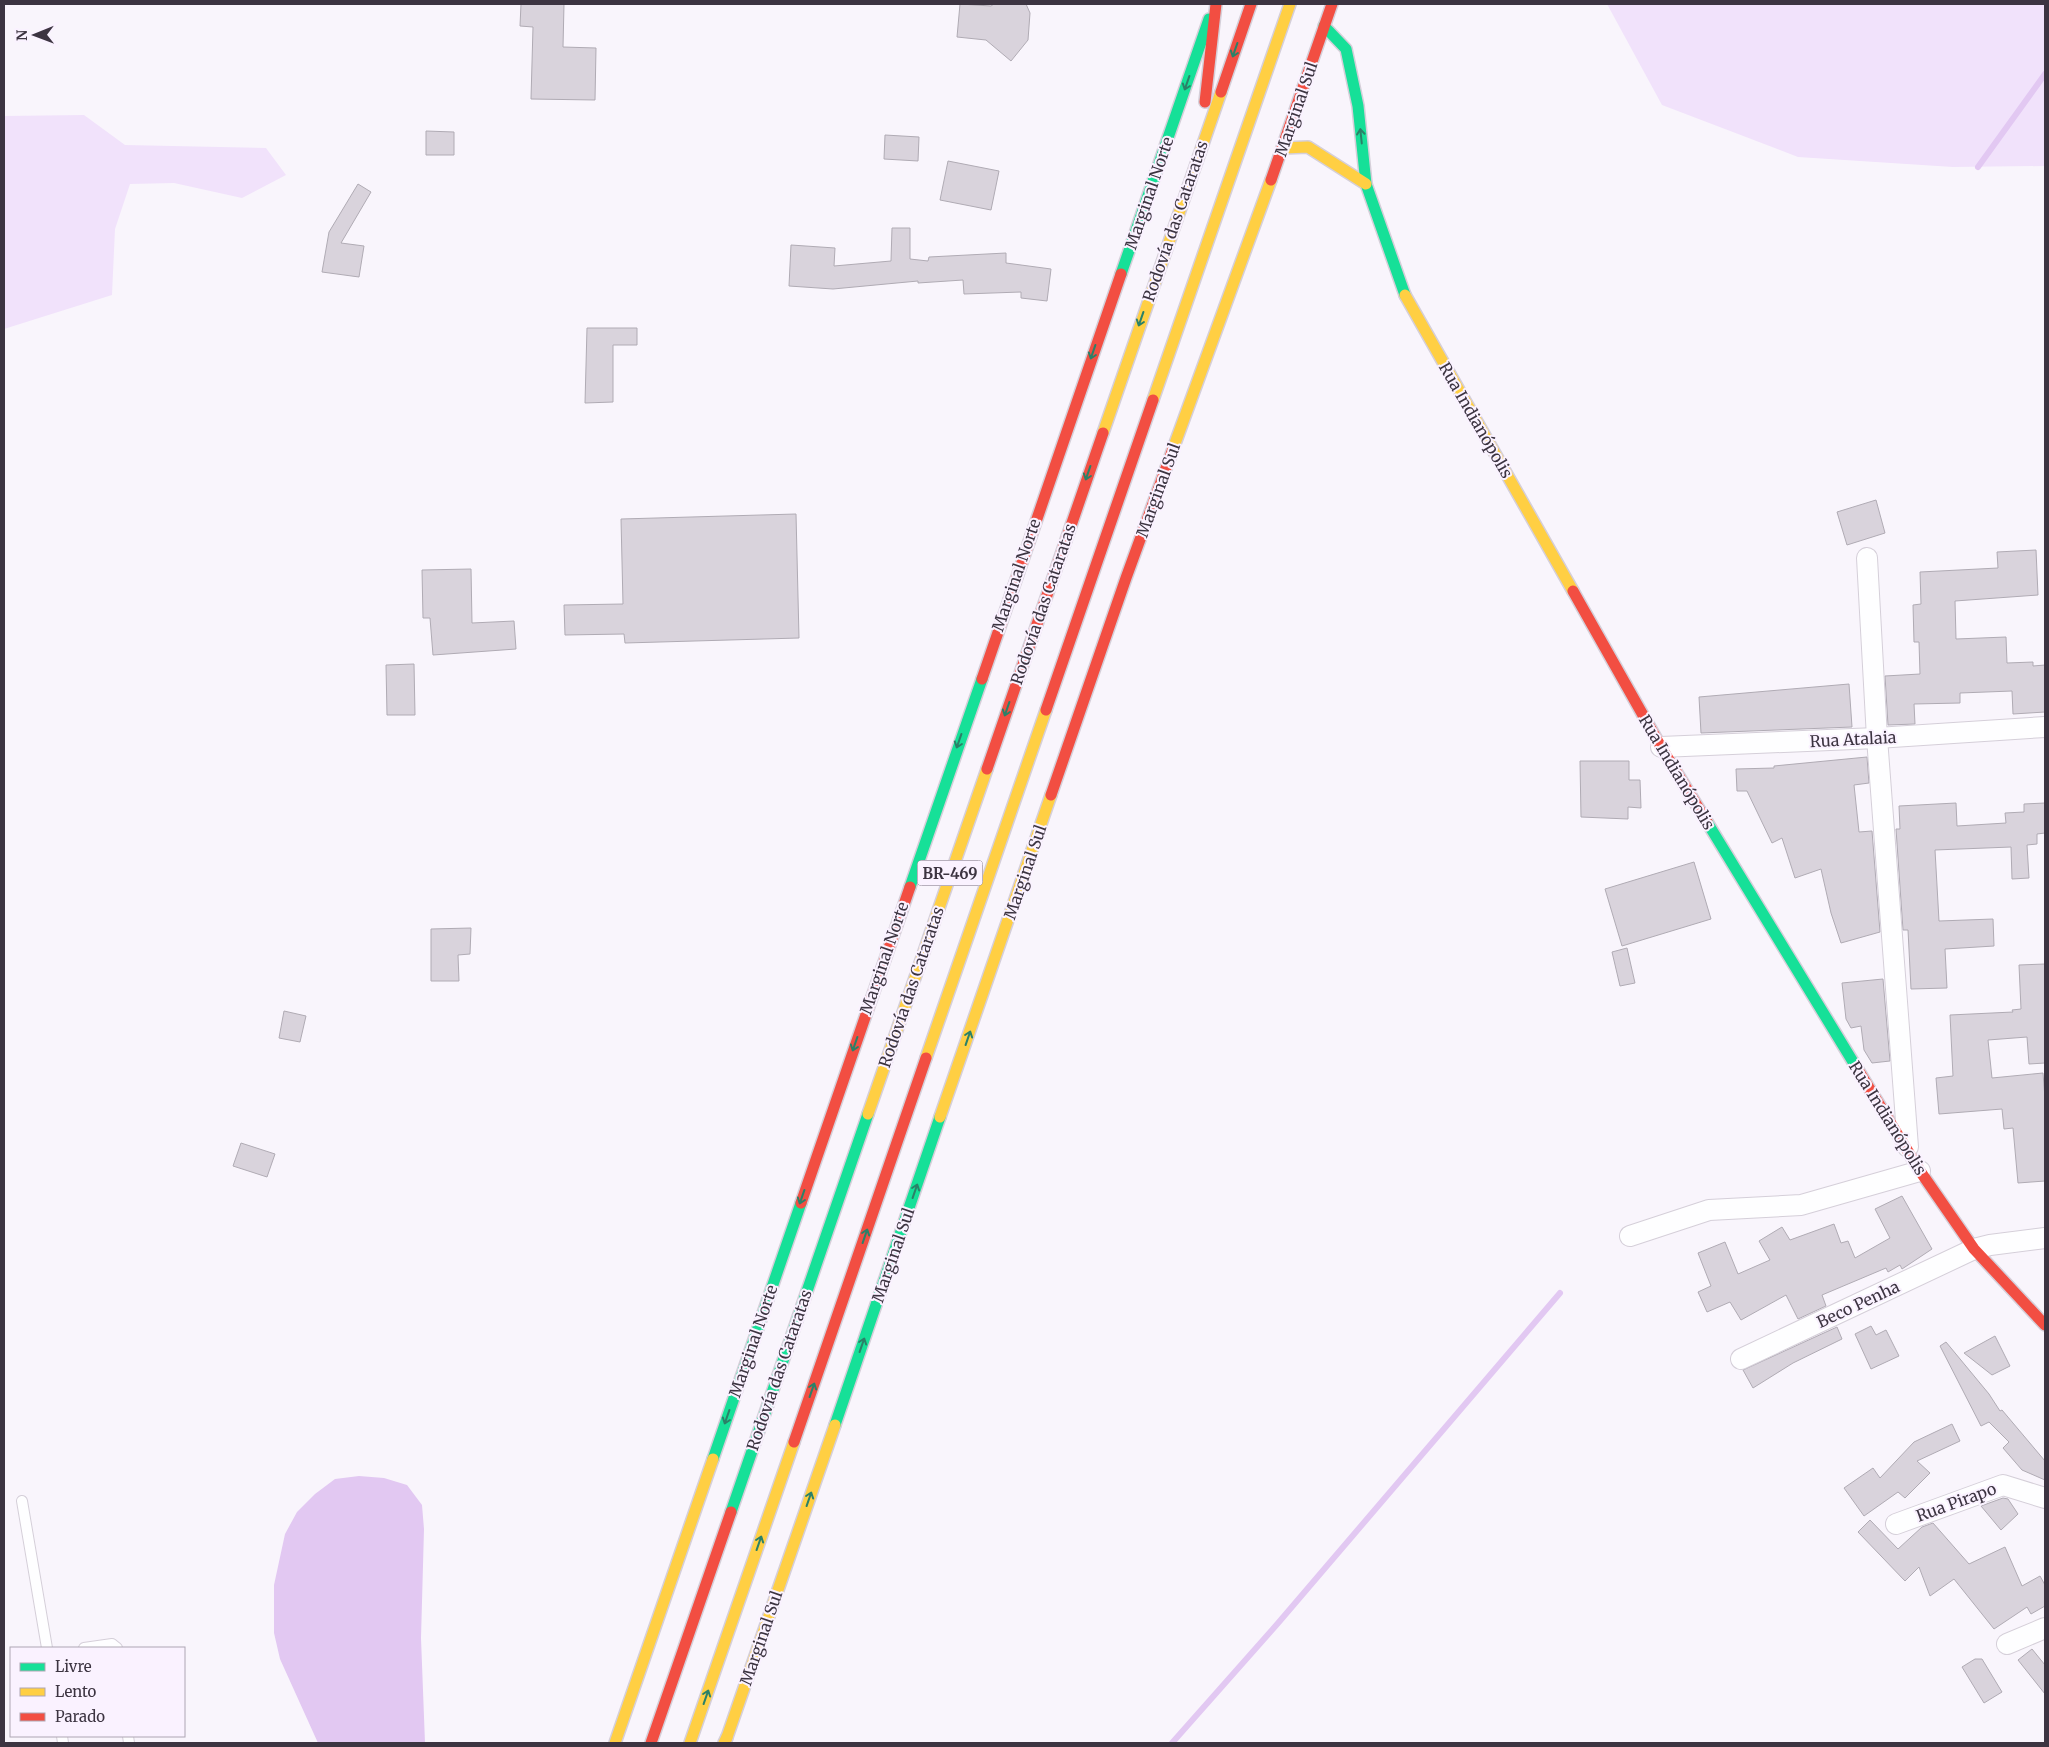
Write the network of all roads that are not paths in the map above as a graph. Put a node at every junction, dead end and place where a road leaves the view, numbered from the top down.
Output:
1 (1215, 4) edge
2 (1251, 4) edge
3 (1332, 4) edge
4 (1290, 7) edge
5 (1324, 26) junction
6 (1283, 148) junction
7 (1200, 151) junction
8 (1366, 184) junction
9 (1867, 558) dead end
10 (2045, 728) edge
11 (1877, 738) junction
12 (1661, 747) junction
13 (1908, 1152) junction
14 (1920, 1170) junction
15 (1630, 1236) dead end
16 (2045, 1238) edge
17 (1974, 1249) junction
18 (2045, 1325) edge
19 (1741, 1359) dead end
20 (2045, 1498) edge
21 (22, 1501) dead end
22 (1896, 1524) dead end
23 (2045, 1628) edge
24 (2007, 1644) dead end
25 (47, 1647) edge
26 (91, 1647) edge
27 (116, 1647) edge
28 (725, 1741) edge
29 (615, 1743) edge
30 (650, 1743) edge
31 (690, 1743) edge

1 - 7 main road
1 -> 29 main road, Marginal Norte
2 -> 7 main road, Rodovía das Cataratas / BR-469
3 - 5 main road, Marginal Sul
31 -> 4 main road, BR-469
5 - 6 main road, Marginal Sul
8 -> 5 main road, Rua Indianópolis
6 - 8 main road
28 -> 6 main road, Marginal Sul
7 -> 30 main road, Rodovía das Cataratas / BR-469
8 - 12 main road, Rua Indianópolis
9 - 11 street
10 - 11 street, Rua Atalaia
11 - 12 street, Rua Atalaia
11 - 13 street
12 - 13 main road, Rua Indianópolis
13 - 14 main road, Rua Indianópolis
14 - 15 street
14 - 17 main road, Rua Indianópolis
16 - 17 street, Beco Penha
17 - 18 main road, Rua Indianópolis
17 - 19 street, Beco Penha
20 - 22 street, Rua Pirapo
21 - 25 lane
23 - 24 street
26 - 27 lane

